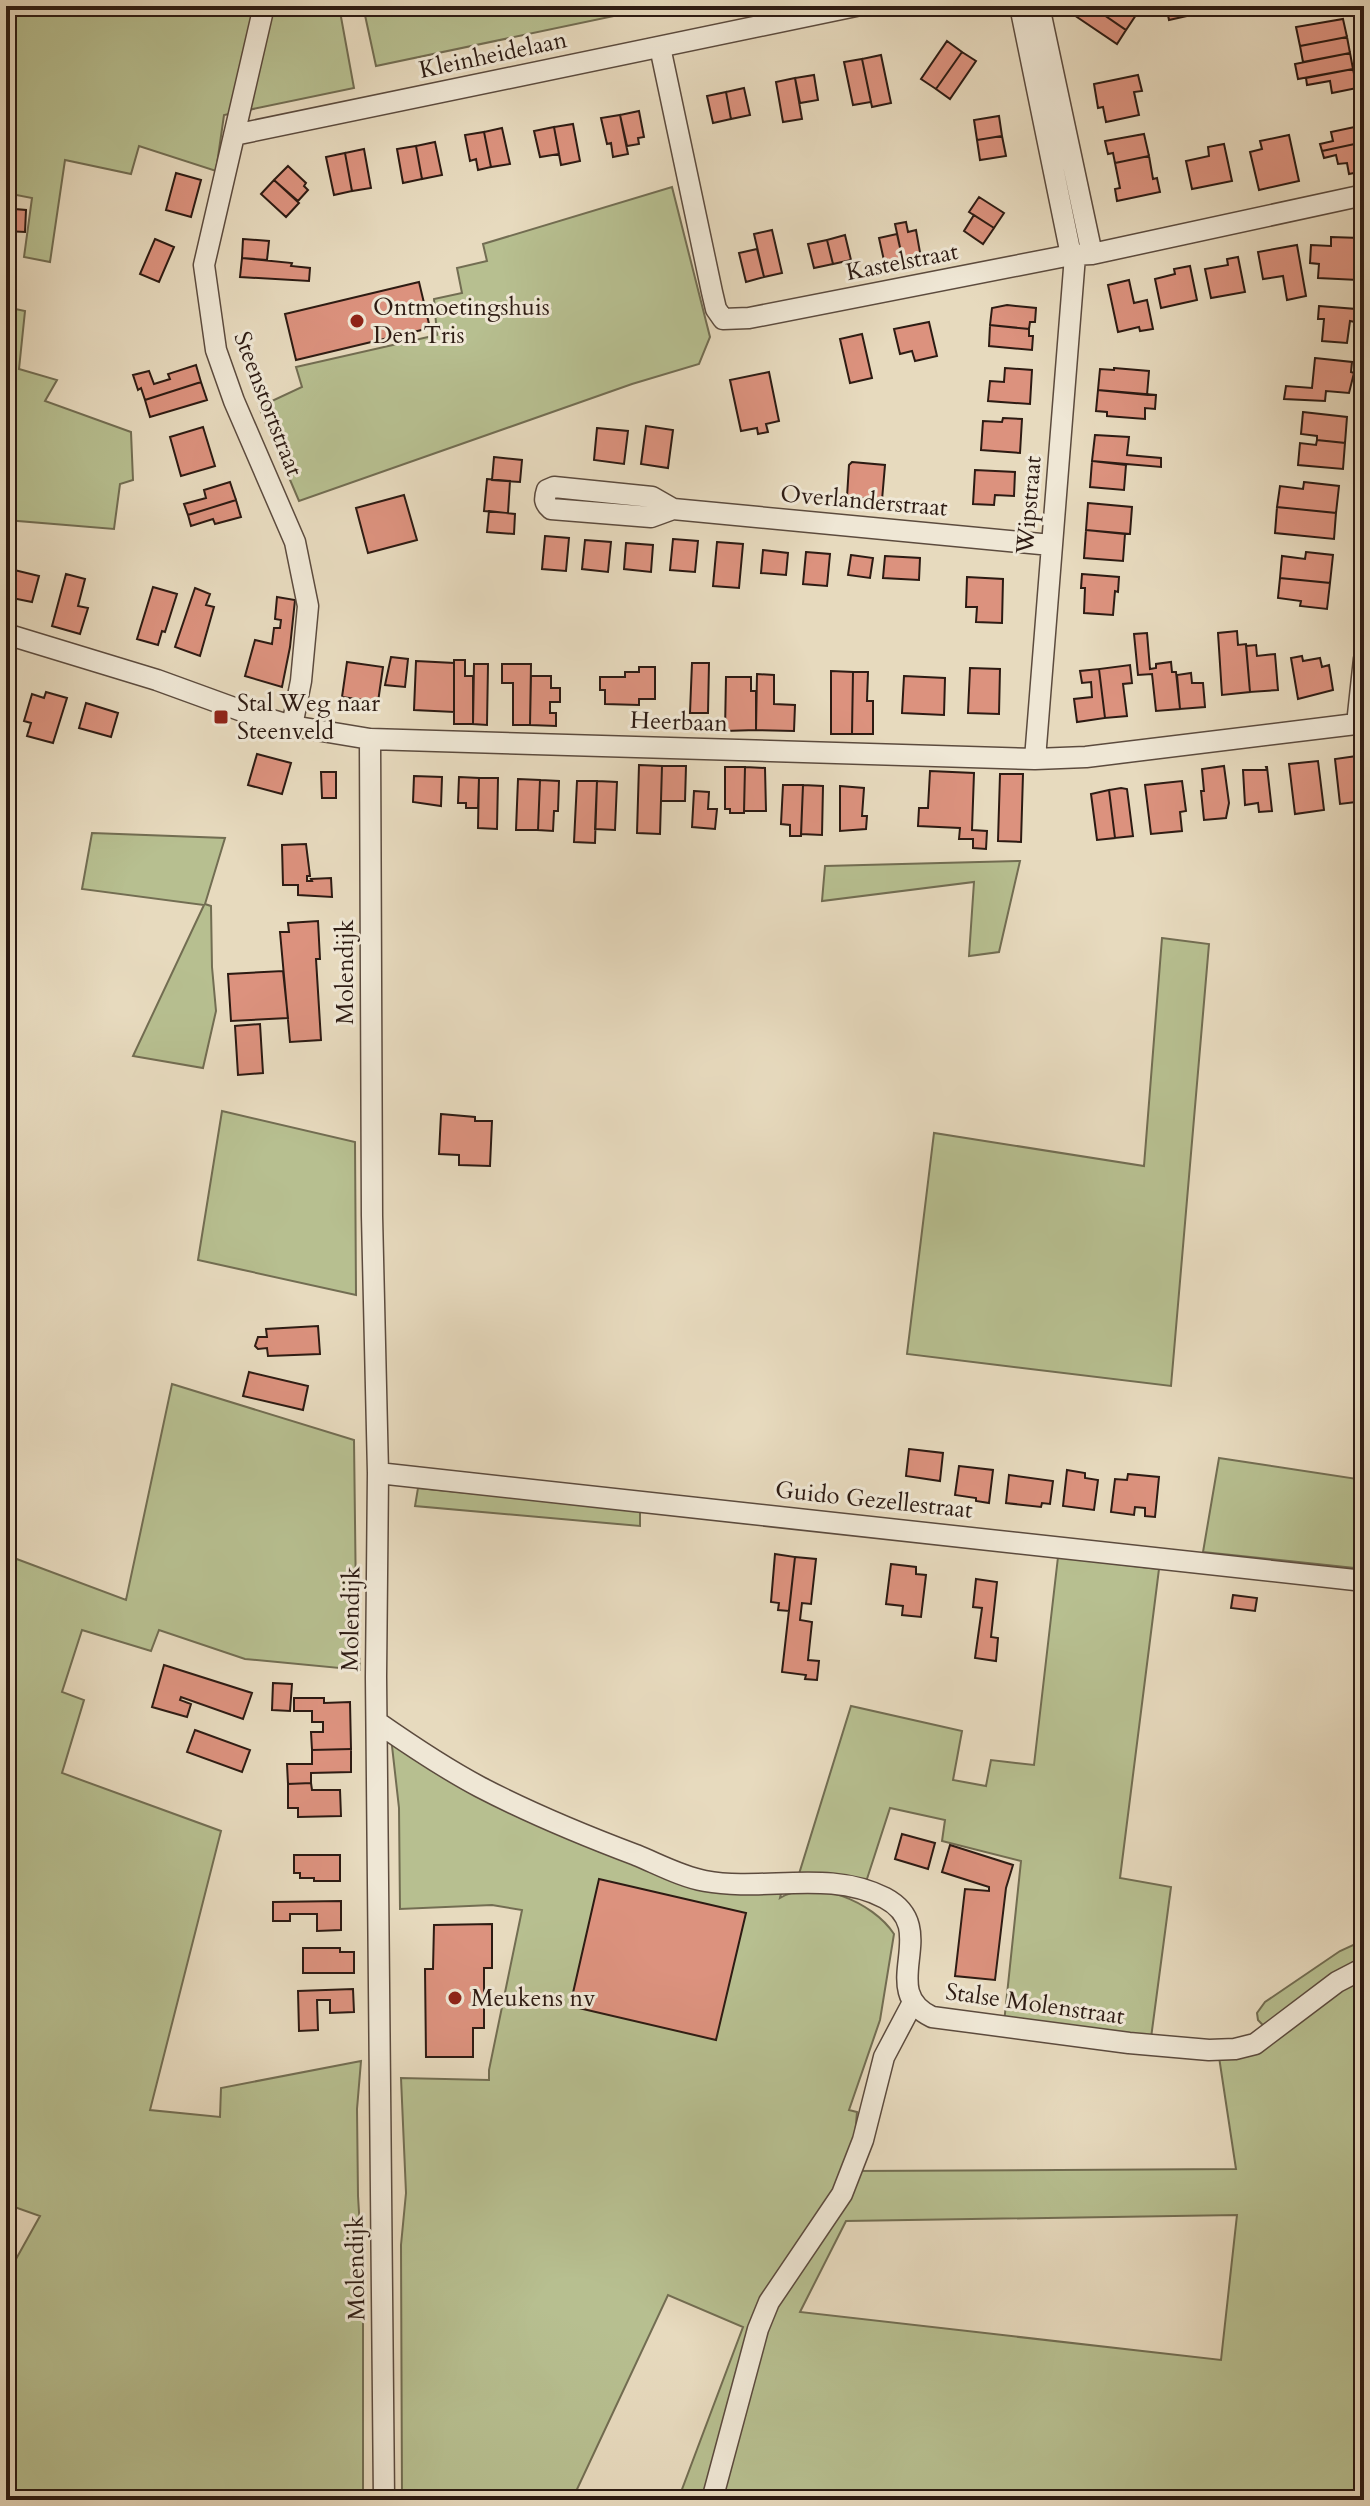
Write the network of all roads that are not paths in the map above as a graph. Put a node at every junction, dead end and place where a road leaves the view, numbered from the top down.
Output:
1 (264, 6) edge
2 (856, 6) edge
3 (1020, 6) edge
4 (1039, 6) edge
5 (660, 47) junction
6 (234, 135) junction
7 (1364, 195) edge
8 (1079, 255) junction
9 (673, 509) junction
10 (1051, 545) junction
11 (6, 634) edge
12 (1364, 659) edge
13 (1361, 724) edge
14 (292, 726) junction
15 (370, 739) junction
16 (1035, 759) junction
17 (378, 1473) junction
18 (1364, 1581) edge
19 (377, 1722) junction
20 (1364, 1968) edge
21 (912, 2004) junction
22 (384, 2500) edge
23 (712, 2500) edge

1 - 6 street, Steenstortstraat
2 - 5 street, Kleinheidelaan
3 - 8 street, Wipstraat
4 - 8 street, Wipstraat
5 - 6 street, Kleinheidelaan
5 - 8 street, Kastelstraat
6 - 14 street, Steenstortstraat
7 - 8 street, Kastelstraat
8 - 10 street, Wipstraat
9 - 9 street, Overlanderstraat
9 - 10 street, Overlanderstraat
10 - 16 street, Wipstraat
11 - 14 street, Heerbaan
12 - 13 street
13 - 16 street, Heerbaan
14 - 15 street, Heerbaan
15 - 16 street, Heerbaan
15 - 17 street, Molendijk
17 - 18 street, Guido Gezellestraat
17 - 19 street, Molendijk
19 - 21 street, Stalse Molenstraat
19 - 22 street, Molendijk
20 - 21 street, Stalse Molenstraat
21 - 23 street

